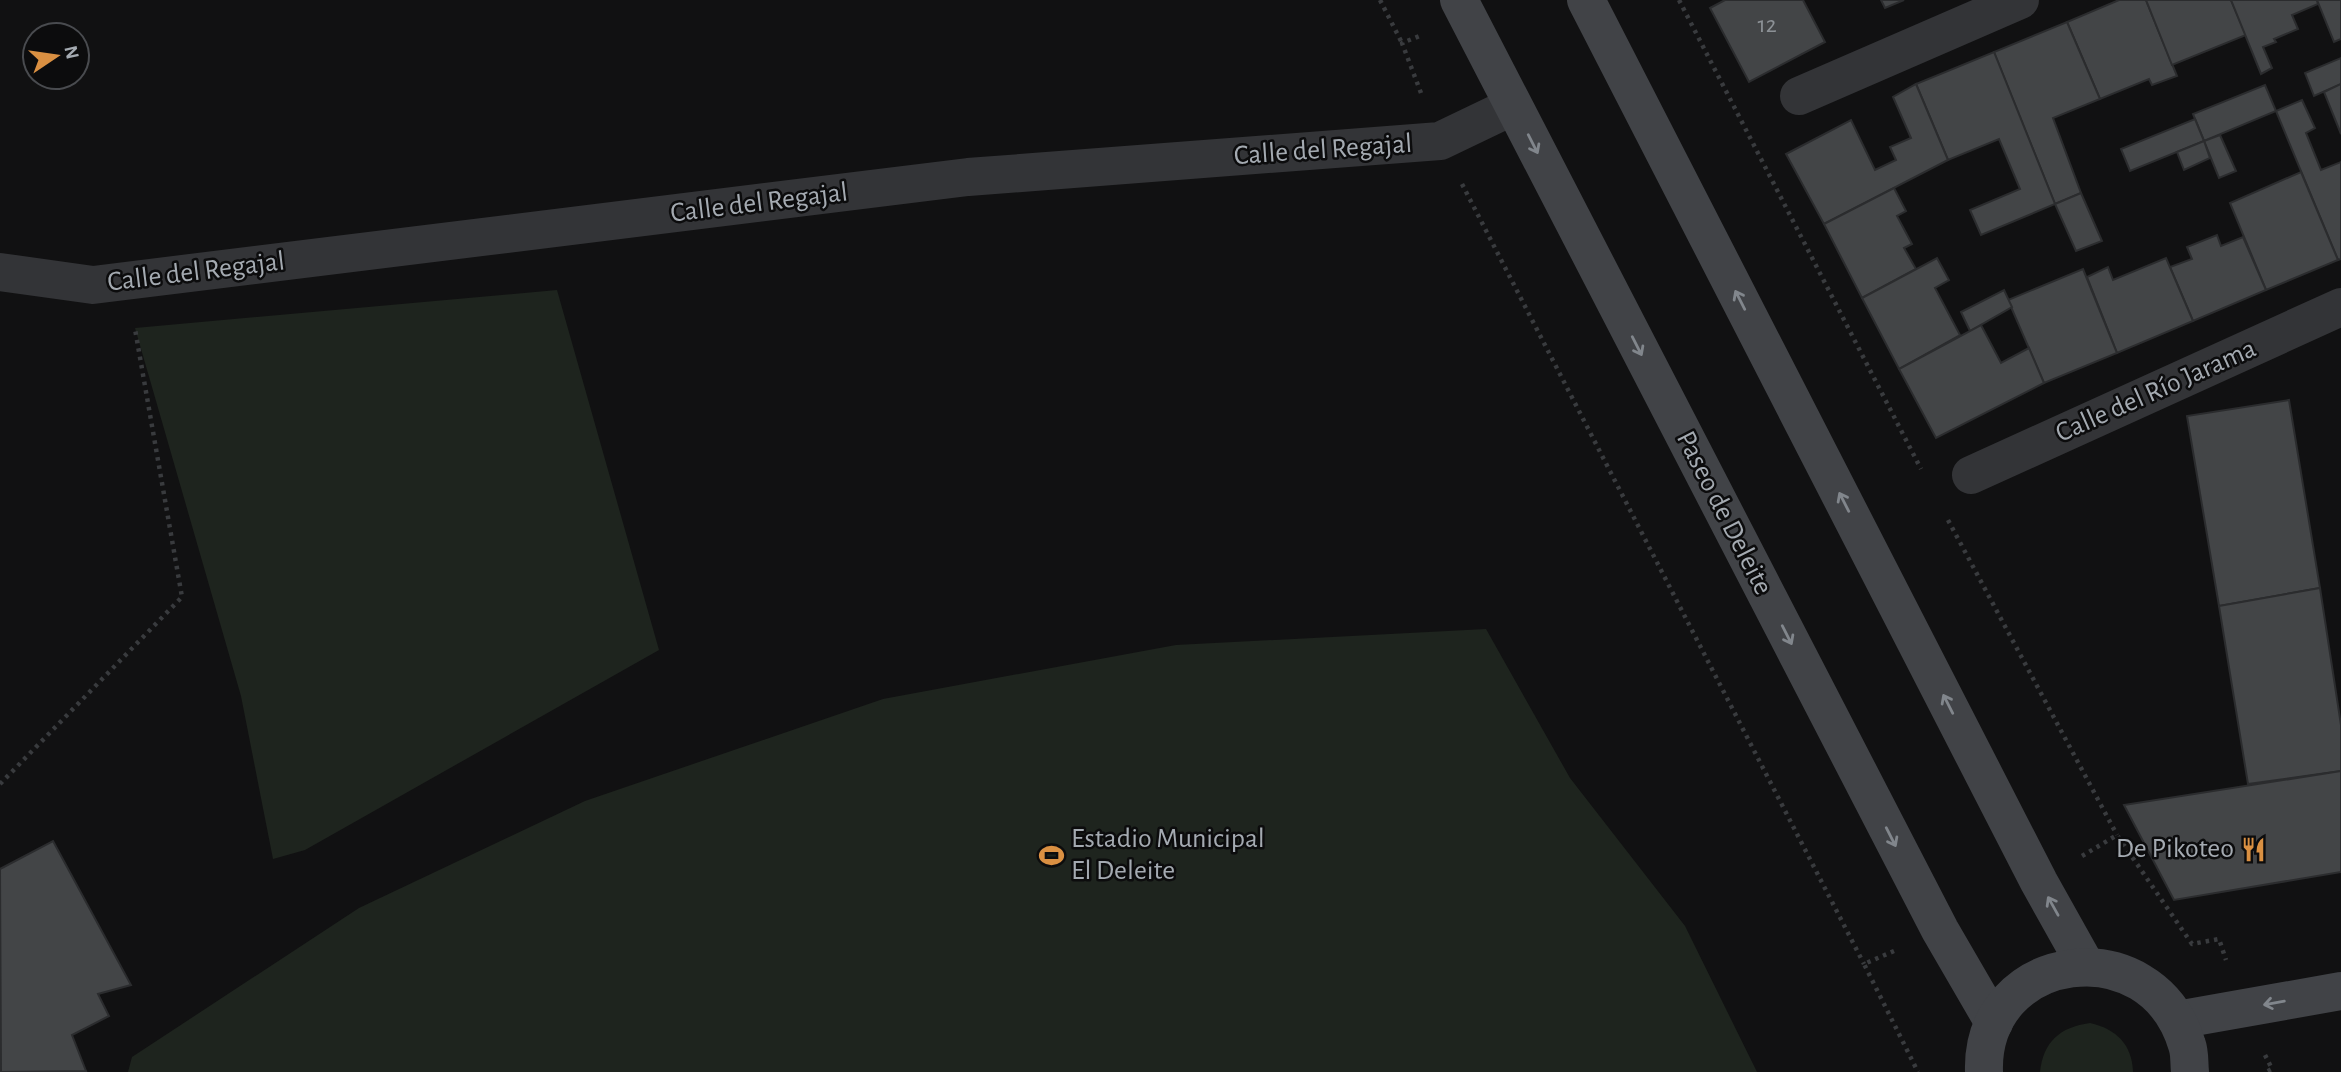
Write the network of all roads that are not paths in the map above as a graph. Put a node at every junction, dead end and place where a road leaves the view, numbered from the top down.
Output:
1 (1586, 0) edge
2 (2020, 0) edge
3 (1463, 9) edge
4 (1799, 96) dead end
5 (1513, 106) junction
6 (0, 272) edge
7 (2341, 307) edge
8 (1971, 475) dead end
9 (2086, 966) junction
10 (2341, 991) edge
11 (2177, 1020) junction
12 (1994, 1024) junction
13 (1984, 1072) edge
14 (2190, 1072) edge

9 -> 1 main road
2 - 4 street
3 - 5 main road, Paseo de Deleite
5 - 6 street, Calle del Regajal
5 -> 12 main road, Paseo de Deleite
7 - 8 street, Calle del Río Jarama
9 - 11 main road
9 - 12 main road
10 -> 11 main road
11 - 14 main road
12 - 13 main road

